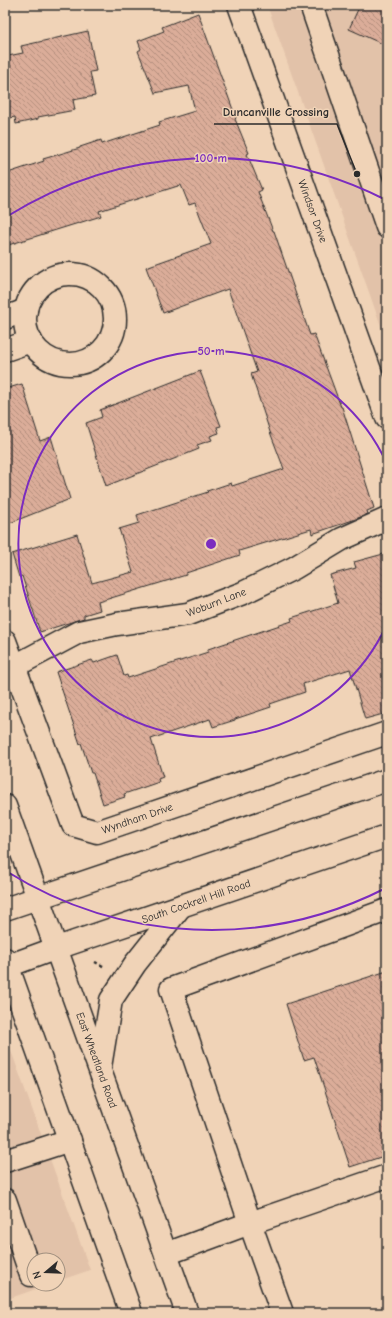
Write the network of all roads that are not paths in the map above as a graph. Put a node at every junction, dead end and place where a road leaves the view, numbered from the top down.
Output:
1 (239, 5) edge
2 (311, 5) edge
3 (387, 226) edge
4 (26, 310) junction
5 (5, 318) edge
6 (31, 341) junction
7 (5, 350) edge
8 (387, 418) edge
9 (387, 519) edge
10 (5, 641) edge
11 (15, 666) junction
12 (387, 733) edge
13 (387, 780) edge
14 (5, 806) edge
15 (387, 836) edge
16 (39, 898) junction
17 (181, 906) junction
18 (5, 910) edge
19 (387, 910) edge
20 (57, 948) junction
21 (6, 964) edge
22 (100, 1068) junction
23 (70, 1140) junction
24 (5, 1161) edge
25 (387, 1176) edge
26 (5, 1200) edge
27 (250, 1222) junction
28 (166, 1254) junction
29 (26, 1261) edge
30 (131, 1313) edge
31 (187, 1313) edge
32 (282, 1313) edge

1 - 8 main road, Windsor Drive
2 - 3 main road
4 - 5 main road
4 - 6 main road
4 - 6 main road
6 - 7 main road
9 - 11 main road, Woburn Lane
10 - 11 main road, Wyndham Drive
11 - 12 main road, Wyndham Drive
13 - 16 main road
14 - 16 main road, East Wheatland Road
15 - 17 main road, South Cockrell Hill Road
16 - 18 main road
16 - 20 main road, East Wheatland Road
17 - 20 main road, South Cockrell Hill Road
17 - 22 main road
19 - 27 main road
20 - 21 main road, South Cockrell Hill Road
20 - 22 main road, East Wheatland Road
21 - 23 main road
22 - 28 main road, East Wheatland Road
23 - 24 main road
23 - 30 main road
25 - 27 main road
26 - 29 main road
27 - 28 main road
27 - 32 main road
28 - 31 main road, East Wheatland Road

